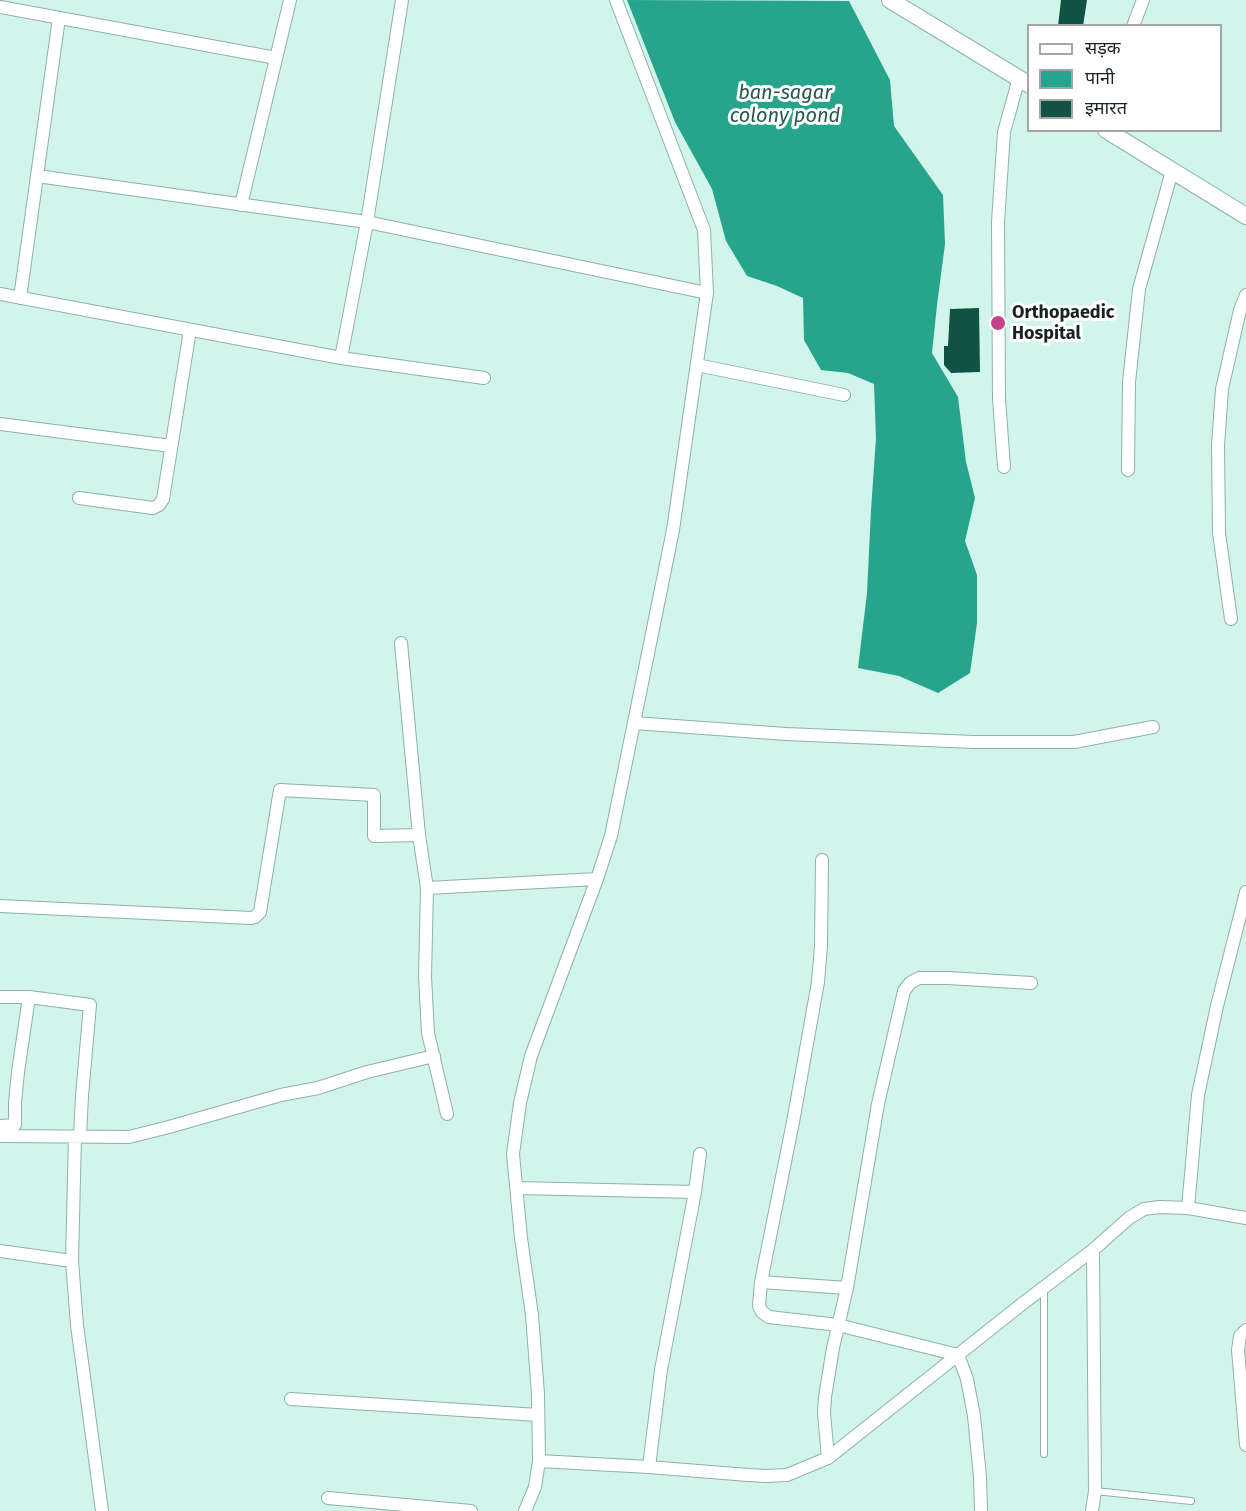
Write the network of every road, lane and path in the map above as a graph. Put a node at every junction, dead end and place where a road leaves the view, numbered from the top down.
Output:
1 (290, 0) edge
2 (402, 0) edge
3 (616, 0) edge
4 (890, 0) edge
5 (1143, 0) edge
6 (0, 7) edge
7 (59, 18) junction
8 (1134, 24) edge
9 (276, 58) junction
10 (1024, 81) edge
11 (1109, 132) edge
12 (1173, 171) junction
13 (37, 176) junction
14 (241, 205) junction
15 (1246, 216) edge
16 (367, 222) junction
17 (707, 293) junction
18 (0, 294) edge
19 (1246, 295) edge
20 (20, 298) junction
21 (190, 330) junction
22 (341, 358) junction
23 (697, 365) junction
24 (484, 378) dead end
25 (844, 395) dead end
26 (0, 424) edge
27 (171, 446) junction
28 (1004, 467) dead end
29 (1128, 470) dead end
30 (79, 498) dead end
31 (1231, 619) dead end
32 (401, 643) dead end
33 (634, 723) junction
34 (1153, 727) dead end
35 (419, 835) junction
36 (822, 860) dead end
37 (597, 879) junction
38 (427, 888) junction
39 (1246, 892) edge
40 (0, 906) edge
41 (1031, 983) dead end
42 (0, 997) edge
43 (28, 998) junction
44 (434, 1056) junction
45 (447, 1114) dead end
46 (0, 1126) edge
47 (0, 1136) edge
48 (77, 1136) junction
49 (700, 1154) dead end
50 (517, 1188) junction
51 (695, 1192) junction
52 (1188, 1208) junction
53 (1246, 1218) edge
54 (1093, 1250) junction
55 (0, 1251) edge
56 (72, 1261) junction
57 (761, 1281) junction
58 (1044, 1287) junction
59 (847, 1288) junction
60 (838, 1325) junction
61 (1246, 1330) edge
62 (958, 1355) junction
63 (291, 1399) dead end
64 (538, 1415) junction
65 (1245, 1431) edge
66 (1246, 1445) edge
67 (1044, 1454) dead end
68 (828, 1458) junction
69 (539, 1461) junction
70 (648, 1467) junction
71 (1095, 1491) junction
72 (328, 1498) dead end
73 (1191, 1501) dead end
74 (102, 1511) edge
75 (471, 1511) edge
76 (525, 1511) edge
77 (981, 1511) edge
78 (1092, 1511) edge

1 - 9 street
2 - 16 street
3 - 17 street
4 - 10 main road
5 - 8 street
6 - 7 street
7 - 9 street
7 - 13 street
9 - 14 street
10 - 28 street
11 - 12 main road
12 - 15 main road
12 - 29 street
13 - 14 street
13 - 20 street
14 - 16 street
16 - 17 street
16 - 22 street
17 - 23 street
18 - 20 street
19 - 31 street
20 - 21 street
21 - 22 street
21 - 27 street
22 - 24 street
23 - 25 street
23 - 33 street
26 - 27 street
27 - 30 street
32 - 35 street
33 - 34 street
33 - 37 street
35 - 38 street
35 - 40 street
36 - 57 street
37 - 38 street
37 - 50 street
38 - 44 street
39 - 52 street
41 - 59 street
42 - 43 street
43 - 46 street
43 - 48 street
44 - 45 street
44 - 48 street
47 - 48 street
48 - 56 street
49 - 51 street
50 - 51 street
50 - 64 street
51 - 70 street
52 - 53 street
52 - 54 street
54 - 58 street
54 - 71 street
55 - 56 street
56 - 74 street
57 - 59 street
57 - 60 street
58 - 62 street
58 - 67 lane
59 - 60 street
60 - 62 street
60 - 68 street
61 - 65 street
62 - 68 street
62 - 77 street
63 - 64 street
64 - 69 street
65 - 66 street
68 - 70 street
69 - 70 street
69 - 76 street
71 - 73 lane
71 - 78 street
72 - 75 street

